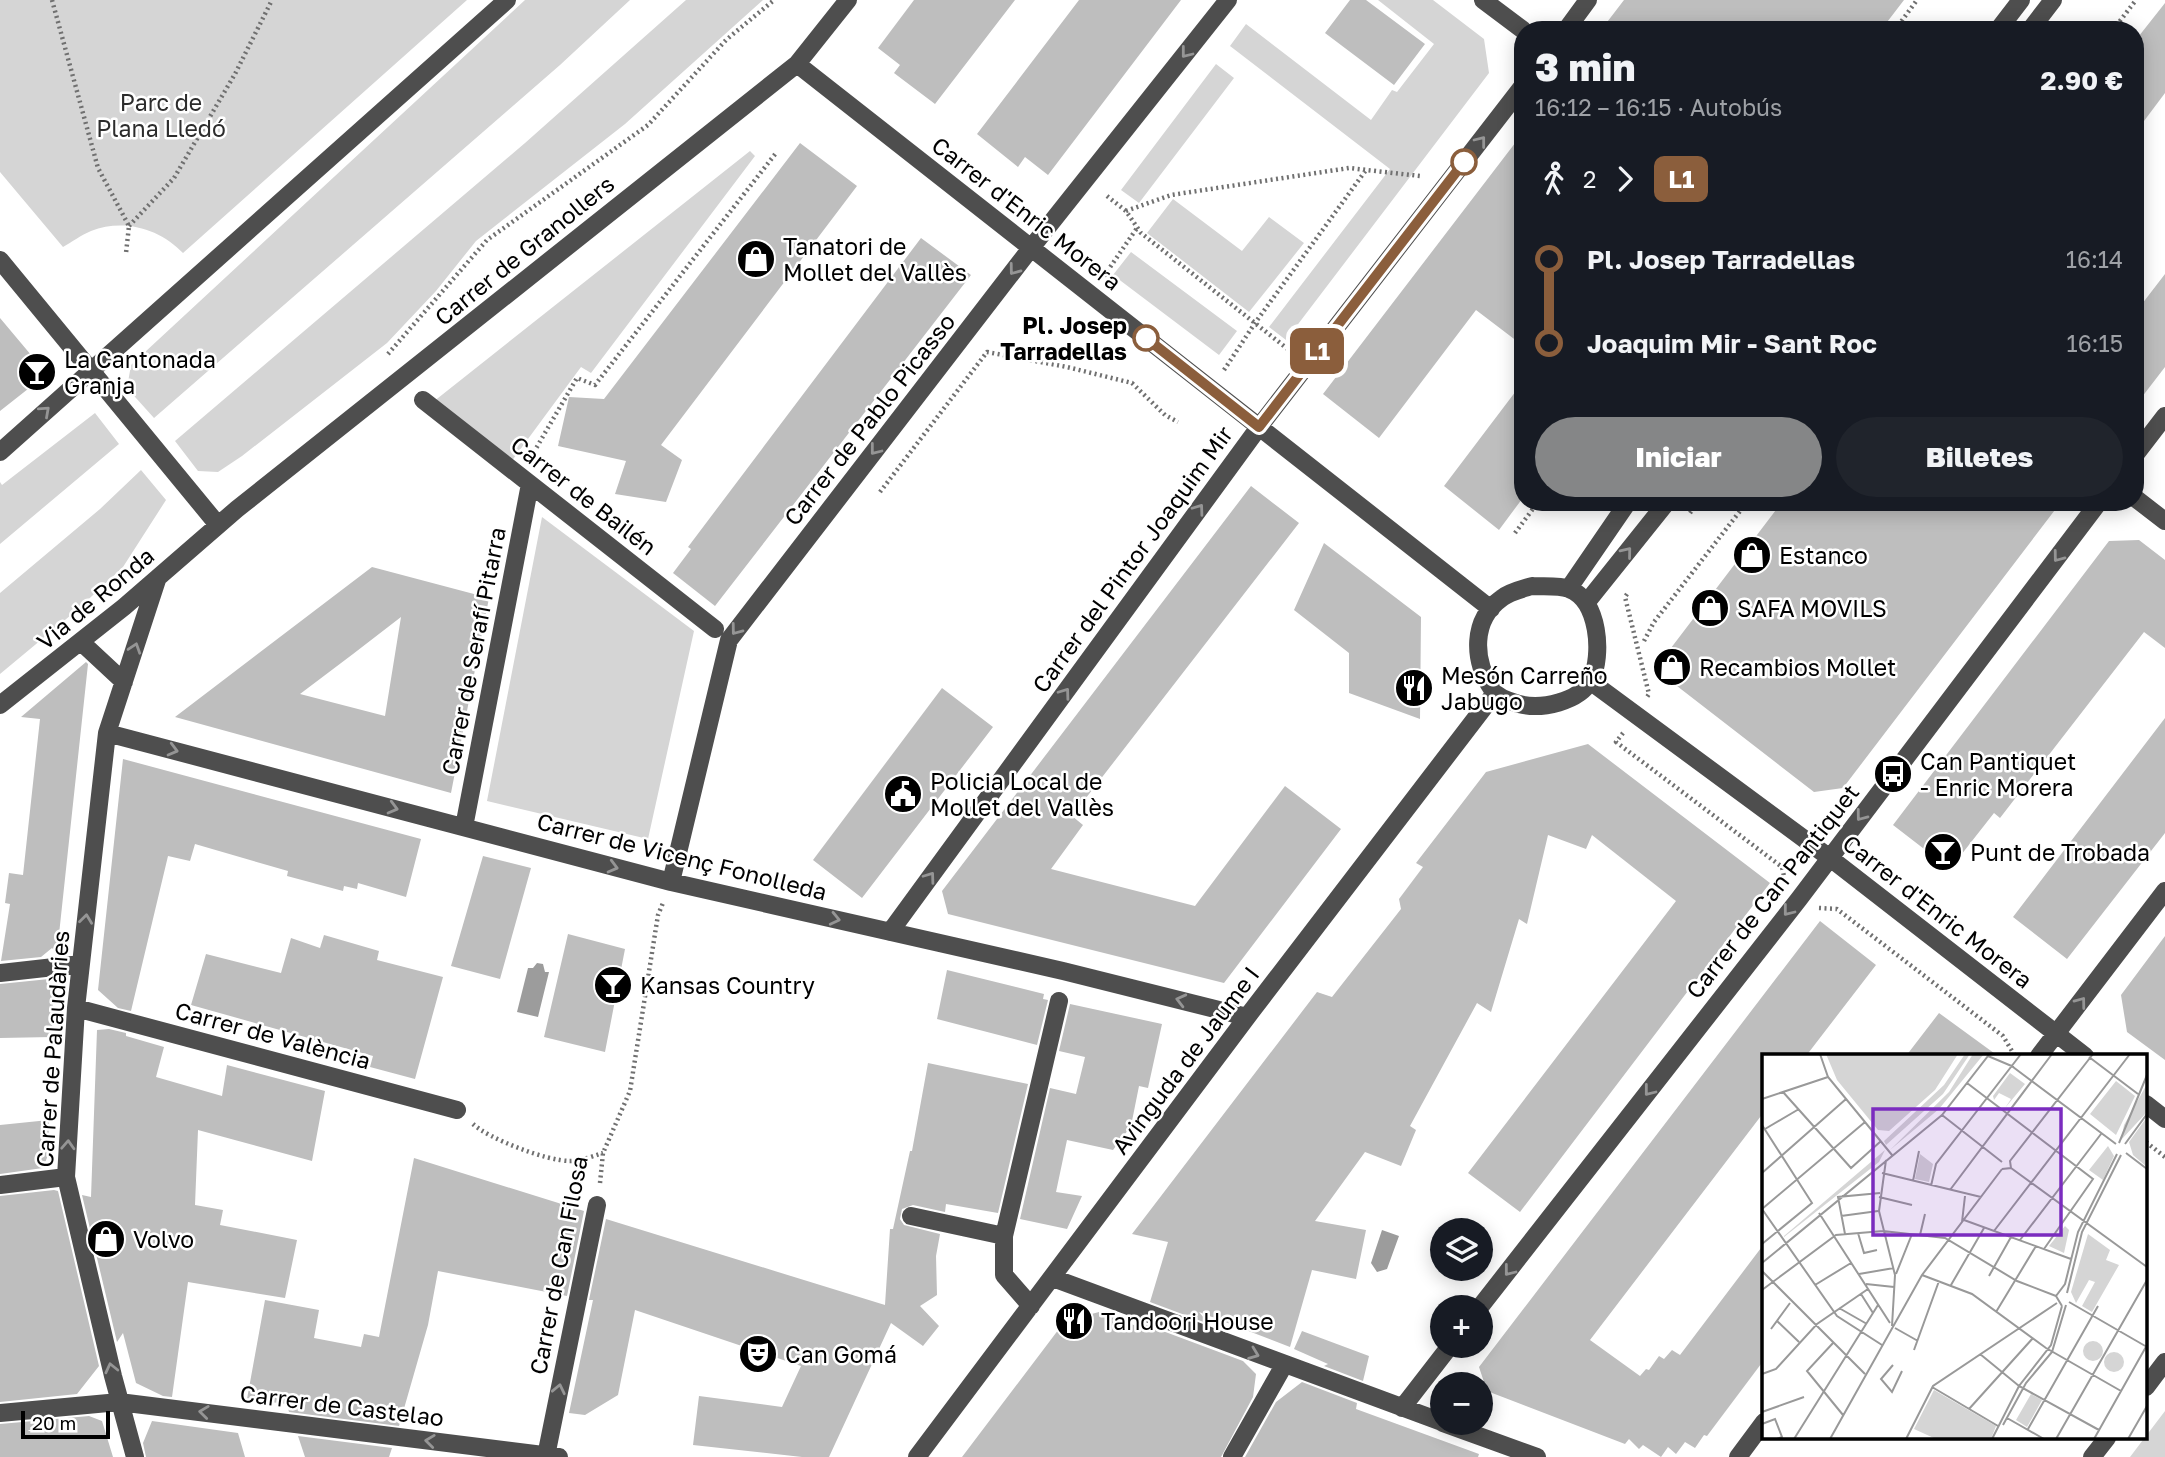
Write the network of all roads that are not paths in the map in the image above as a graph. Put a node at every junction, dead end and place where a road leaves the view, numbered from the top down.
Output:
1 (507, 0) edge
2 (848, 0) edge
3 (1228, 0) edge
4 (1483, 0) edge
5 (1588, 0) edge
6 (2021, 0) edge
7 (2053, 0) edge
8 (1573, 21) edge
9 (2005, 21) edge
10 (2037, 21) edge
11 (1514, 24) edge
12 (797, 64) junction
13 (1514, 97) edge
14 (1031, 248) junction
15 (0, 260) edge
16 (91, 371) junction
17 (423, 400) dead end
18 (2165, 416) edge
19 (1259, 427) junction
20 (2144, 443) edge
21 (0, 452) edge
22 (525, 480) junction
23 (2144, 505) edge
24 (1622, 511) edge
25 (1661, 511) edge
26 (2092, 511) edge
27 (2165, 521) edge
28 (218, 525) junction
29 (157, 580) junction
30 (1569, 589) junction
31 (1587, 602) junction
32 (1490, 609) junction
33 (715, 629) dead end
34 (81, 642) junction
35 (1590, 681) junction
36 (124, 682) junction
37 (1495, 694) junction
38 (0, 705) edge
39 (107, 733) junction
40 (464, 827) junction
41 (1830, 858) junction
42 (671, 882) junction
43 (2165, 891) edge
44 (890, 932) junction
45 (81, 964) junction
46 (0, 973) edge
47 (1059, 1001) dead end
48 (76, 1009) junction
49 (1247, 1017) junction
50 (2056, 1034) junction
51 (2041, 1054) edge
52 (2082, 1054) edge
53 (2148, 1106) edge
54 (457, 1110) road end
55 (2165, 1119) edge
56 (66, 1177) junction
57 (0, 1185) edge
58 (597, 1205) road end
59 (911, 1216) dead end
60 (1004, 1236) junction
61 (1053, 1278) junction
62 (1489, 1295) edge
63 (1031, 1306) junction
64 (1441, 1358) edge
65 (2165, 1362) edge
66 (1284, 1365) junction
67 (2148, 1384) edge
68 (119, 1402) junction
69 (1402, 1408) junction
70 (0, 1413) edge
71 (1430, 1418) edge
72 (1762, 1425) edge
73 (1478, 1435) edge
74 (2105, 1440) edge
75 (454, 1451) edge
76 (552, 1456) edge
77 (135, 1457) edge
78 (917, 1457) edge
79 (1232, 1457) edge
80 (1537, 1457) edge
81 (1738, 1457) edge
82 (2092, 1457) edge

1 - 16 street
2 - 12 street, Carrer de Granollers
3 -> 14 street, Carrer de Pablo Picasso
4 - 11 street
5 - 8 street
6 - 9 street
7 - 10 street
12 - 14 street, Carrer d'Enric Morera
12 - 28 street, Carrer de Granollers
19 -> 13 street, Carrer del Pintor Joaquim Mir
14 - 19 street, Carrer d'Enric Morera
14 -> 42 street, Carrer de Pablo Picasso
15 - 16 street
21 -> 16 street
16 - 28 street
17 - 22 street, Carrer de Bailén
18 - 20 street
19 - 32 street, Carrer d'Enric Morera
44 -> 19 street, Carrer del Pintor Joaquim Mir
22 - 33 street, Carrer de Bailén
22 - 40 street, Carrer de Serafí Pitarra
23 - 27 street
24 - 30 street
31 -> 25 street
26 -> 41 street, Carrer de Can Pantiquet
28 - 29 street, Via de Ronda
29 - 34 street, Via de Ronda
36 -> 29 street, Carrer de Palaudàries
30 - 31 street
30 - 32 street
31 - 35 street
32 - 37 street
34 - 36 street
34 - 38 street, Via de Ronda
35 - 37 street
35 - 41 street, Carrer d'Enric Morera
36 - 39 street, Carrer de Palaudàries
37 - 49 street, Avinguda de Jaume I
39 -> 40 street, Carrer de Vicenç Fonolleda
45 -> 39 street, Carrer de Palaudàries
40 -> 42 street, Carrer de Vicenç Fonolleda
41 - 50 street, Carrer d'Enric Morera
41 -> 62 street, Carrer de Can Pantiquet
42 -> 44 street, Carrer de Vicenç Fonolleda
50 -> 43 street
49 -> 44 street, Carrer de Vicenç Fonolleda
45 - 46 street
45 - 48 street, Carrer de Palaudàries
47 - 60 street
48 - 54 street, Carrer de València
56 -> 48 street, Carrer de Palaudàries
49 - 61 street, Avinguda de Jaume I
50 - 51 street
50 - 52 street, Carrer d'Enric Morera
53 - 55 street
56 - 57 street
68 -> 56 street, Carrer de Palaudàries
76 -> 58 street, Carrer de Can Filosa
59 - 60 street
60 - 63 street
61 - 63 street, Avinguda de Jaume I
61 -> 66 street
63 - 78 street, Avinguda de Jaume I
64 - 69 street
65 - 67 street
66 - 69 street
66 - 79 street
68 - 70 street, Carrer de Castelao
75 -> 68 street, Carrer de Castelao
68 - 77 street, Carrer de Palaudàries
69 - 71 street
72 - 81 street
73 - 80 street
74 - 82 street
75 - 76 street, Carrer de Castelao

